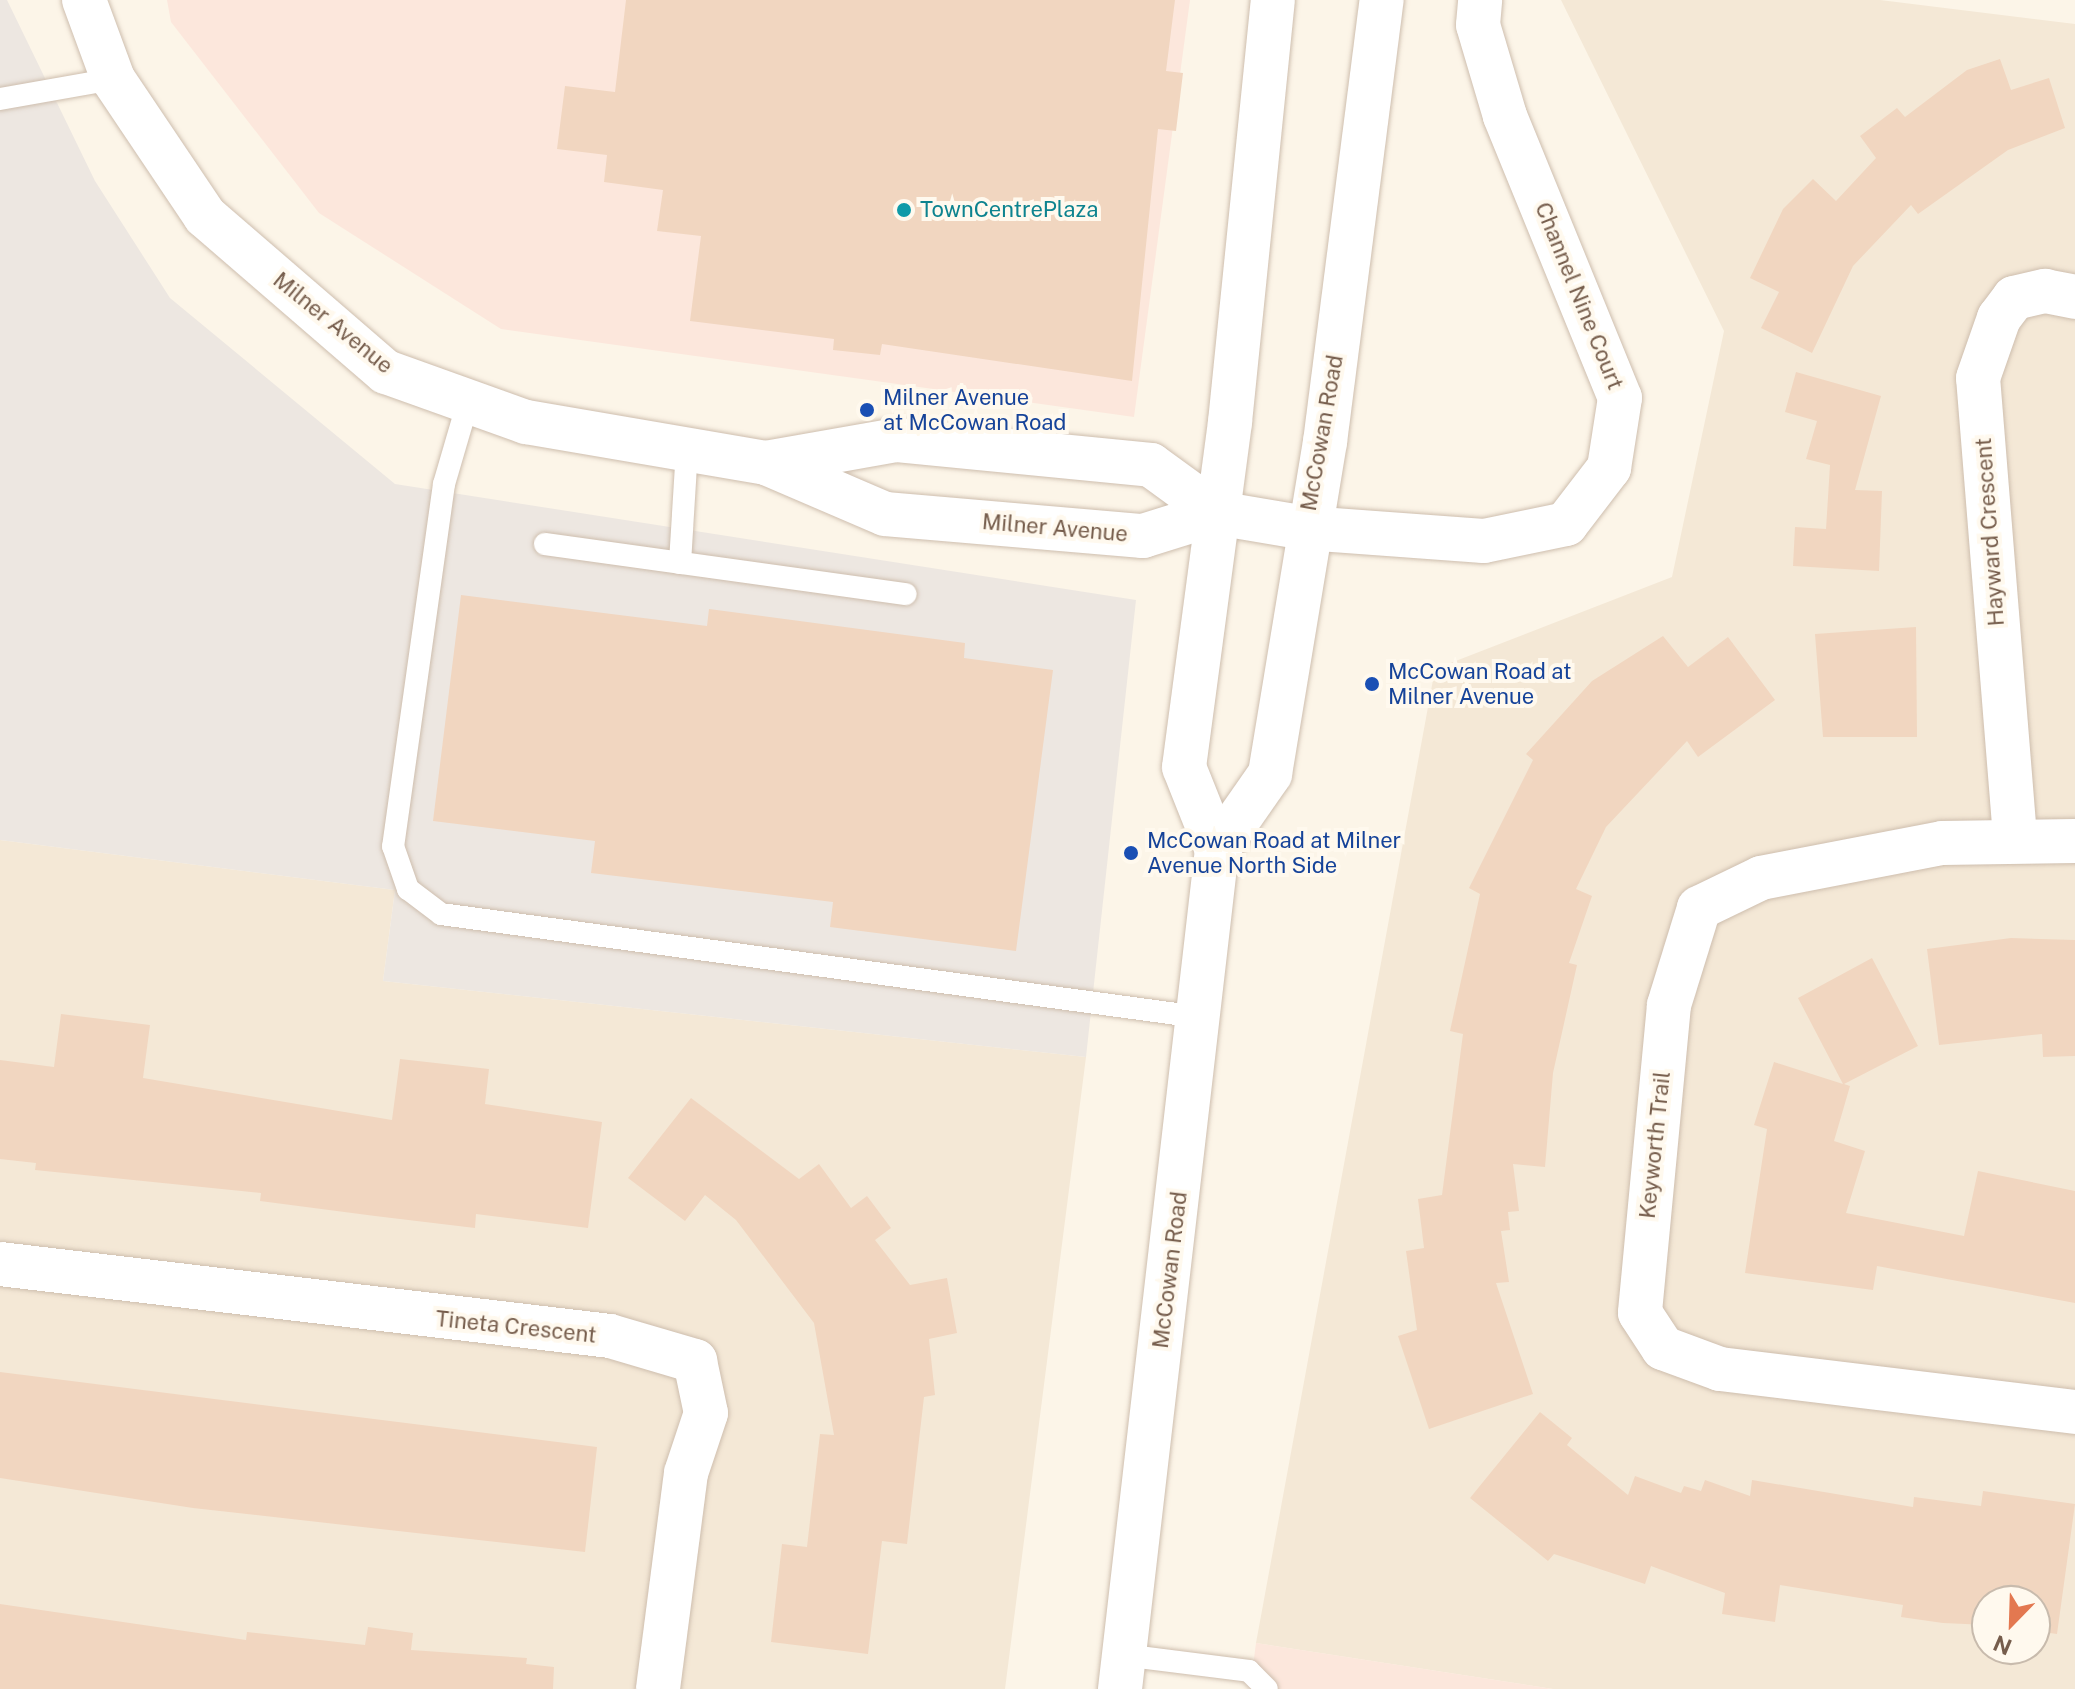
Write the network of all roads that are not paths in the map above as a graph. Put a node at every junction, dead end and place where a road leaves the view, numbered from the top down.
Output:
1 (84, 0) edge
2 (1273, 0) edge
3 (1382, 0) edge
4 (1480, 0) edge
5 (113, 79) junction
6 (0, 99) edge
7 (2075, 297) edge
8 (468, 402) junction
9 (687, 450) junction
10 (766, 463) junction
11 (1217, 513) junction
12 (1306, 528) junction
13 (545, 544) dead end
14 (680, 563) junction
15 (906, 594) dead end
16 (2015, 837) junction
17 (2075, 841) edge
18 (1217, 850) junction
19 (1199, 1017) junction
20 (0, 1264) edge
21 (2075, 1412) edge
22 (1121, 1672) edge
23 (658, 1689) edge
24 (1267, 1689) edge

1 - 5 main road, Milner Avenue
2 - 11 main road, McCowan Road
3 - 12 main road, McCowan Road
4 - 12 main road, Channel Nine Court
5 - 6 lane
5 - 8 main road, Milner Avenue
7 - 16 main road, Hayward Crescent
8 - 9 main road, Milner Avenue
8 - 19 lane
9 - 10 main road, Milner Avenue
9 - 14 lane
10 - 11 main road, Milner Avenue
10 - 11 main road, Milner Avenue
11 - 12 main road, Channel Nine Court
11 - 18 main road, McCowan Road
12 - 18 main road, McCowan Road
13 - 14 lane
14 - 15 lane
16 - 17 main road, Keyworth Trail
16 - 21 main road, Keyworth Trail
18 - 19 main road, McCowan Road
19 - 22 main road, McCowan Road
20 - 23 main road, Tineta Crescent
22 - 24 lane

